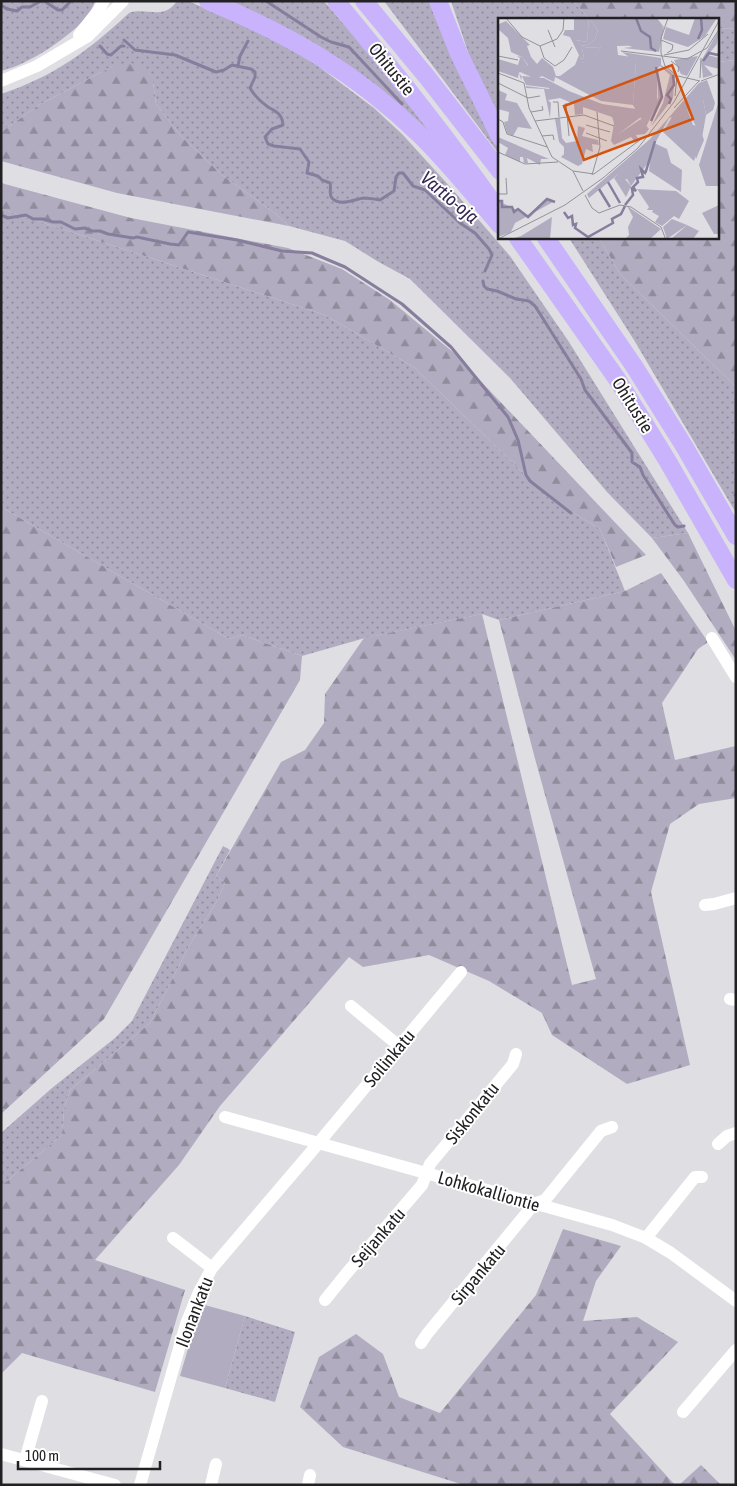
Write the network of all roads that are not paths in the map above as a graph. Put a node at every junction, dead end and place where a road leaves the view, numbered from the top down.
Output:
1 (104, 1) edge
2 (123, 1) edge
3 (208, 1) edge
4 (336, 1) edge
5 (364, 1) edge
6 (438, 1) edge
7 (71, 45) junction
8 (1, 81) edge
9 (498, 133) edge
10 (498, 168) edge
11 (498, 209) edge
12 (498, 223) edge
13 (511, 239) edge
14 (519, 239) edge
15 (547, 239) edge
16 (555, 239) edge
17 (577, 282) junction
18 (555, 289) junction
19 (736, 536) edge
20 (736, 580) edge
21 (712, 638) dead end
22 (736, 677) edge
23 (736, 898) edge
24 (705, 904) dead end
25 (461, 972) dead end
26 (351, 1006) dead end
27 (399, 1046) junction
28 (516, 1054) dead end
29 (225, 1117) dead end
30 (612, 1127) dead end
31 (736, 1133) edge
32 (317, 1144) junction
33 (718, 1144) dead end
34 (427, 1172) junction
35 (702, 1177) dead end
36 (534, 1204) junction
37 (173, 1238) dead end
38 (646, 1238) junction
39 (212, 1268) junction
40 (325, 1300) dead end
41 (736, 1301) edge
42 (421, 1343) dead end
43 (736, 1350) edge
44 (42, 1400) dead end
45 (683, 1412) dead end
46 (1, 1454) edge
47 (25, 1460) junction
48 (216, 1464) dead end
49 (115, 1485) edge
50 (140, 1485) edge
51 (211, 1485) edge

1 - 7 street
2 - 7 street
3 - 12 highway
4 - 11 highway, Ohitustie
5 - 10 highway, Ohitustie
6 - 9 highway
7 - 8 street
13 - 18 highway
14 - 18 highway, Ohitustie
15 - 17 highway, Ohitustie
16 - 17 highway
17 - 19 highway, Ohitustie
18 - 20 highway, Ohitustie
21 - 22 street
23 - 24 street
25 - 27 street, Soilinkatu
26 - 27 street
27 - 32 street, Soilinkatu
28 - 34 street, Siskonkatu
29 - 32 street, Lohkokalliontie
30 - 36 street, Sirpankatu
31 - 33 street
32 - 34 street, Lohkokalliontie
32 - 39 street, Ilonankatu
34 - 36 street, Lohkokalliontie
34 - 40 street, Seijankatu
35 - 38 street
36 - 38 street, Lohkokalliontie
36 - 42 street, Sirpankatu
37 - 39 street
38 - 41 street, Lohkokalliontie
39 - 50 street, Ilonankatu
43 - 45 street
44 - 47 street
46 - 47 street
47 - 49 street
48 - 51 street

